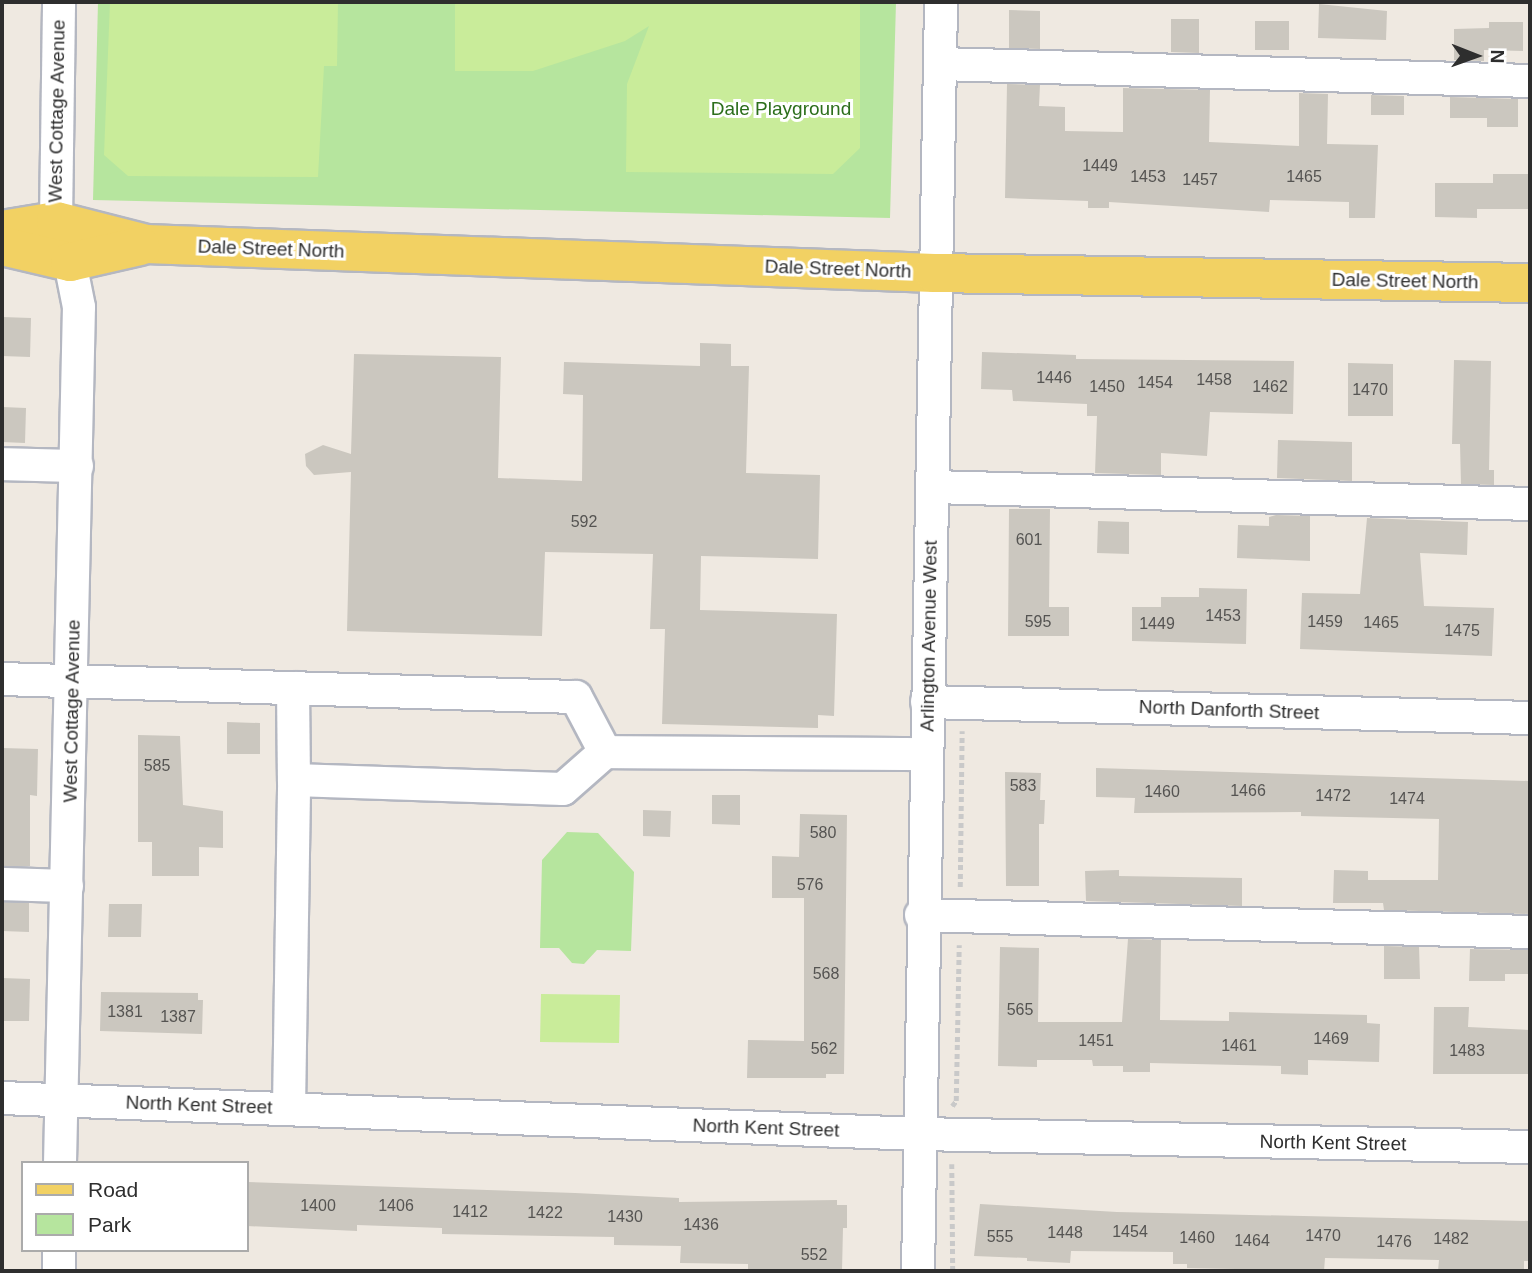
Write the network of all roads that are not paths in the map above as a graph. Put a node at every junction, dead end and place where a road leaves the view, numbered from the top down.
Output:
1 (59, 2) edge
2 (941, 2) edge
3 (940, 64) junction
4 (1530, 81) edge
5 (56, 221) junction
6 (2, 230) edge
7 (146, 244) junction
8 (2, 246) edge
9 (70, 262) junction
10 (934, 273) junction
11 (1530, 283) edge
12 (2, 464) edge
13 (76, 466) junction
14 (933, 487) junction
15 (1530, 504) edge
16 (2, 678) edge
17 (73, 681) junction
18 (293, 688) junction
19 (927, 702) junction
20 (1530, 718) edge
21 (605, 752) junction
22 (926, 754) junction
23 (294, 780) junction
24 (2, 884) edge
25 (67, 886) junction
26 (921, 915) junction
27 (1530, 932) edge
28 (2, 1098) edge
29 (61, 1100) junction
30 (289, 1108) junction
31 (920, 1134) junction
32 (1530, 1147) edge
33 (60, 1161) edge
34 (59, 1252) edge
35 (58, 1271) edge
36 (918, 1271) edge

1 - 5 street, West Cottage Avenue
2 - 3 street, Arlington Avenue West
3 - 4 street
3 - 10 street, Arlington Avenue West
5 - 6 main road, Dale Street North
5 - 7 main road, Dale Street North
7 - 9 main road, Dale Street North
7 - 10 main road, Dale Street North
8 - 9 main road, Dale Street North
9 - 13 street, West Cottage Avenue
10 - 11 main road, Dale Street North
10 - 14 street, Arlington Avenue West
12 - 13 street
13 - 17 street, West Cottage Avenue
14 - 15 street
14 - 19 street, Arlington Avenue West
16 - 17 street
17 - 18 street
17 - 25 street, West Cottage Avenue
18 - 21 street
18 - 23 street
19 - 20 street, North Danforth Street
19 - 22 street, Arlington Avenue West
21 - 22 street
21 - 23 street
22 - 26 street, Arlington Avenue West
23 - 30 street
24 - 25 street
25 - 29 street, West Cottage Avenue
26 - 27 street
26 - 31 street, Arlington Avenue West
28 - 29 street, North Kent Street
29 - 30 street, North Kent Street
29 - 33 street, West Cottage Avenue
30 - 31 street, North Kent Street
31 - 32 street, North Kent Street
31 - 36 street, Arlington Avenue West
34 - 35 street

